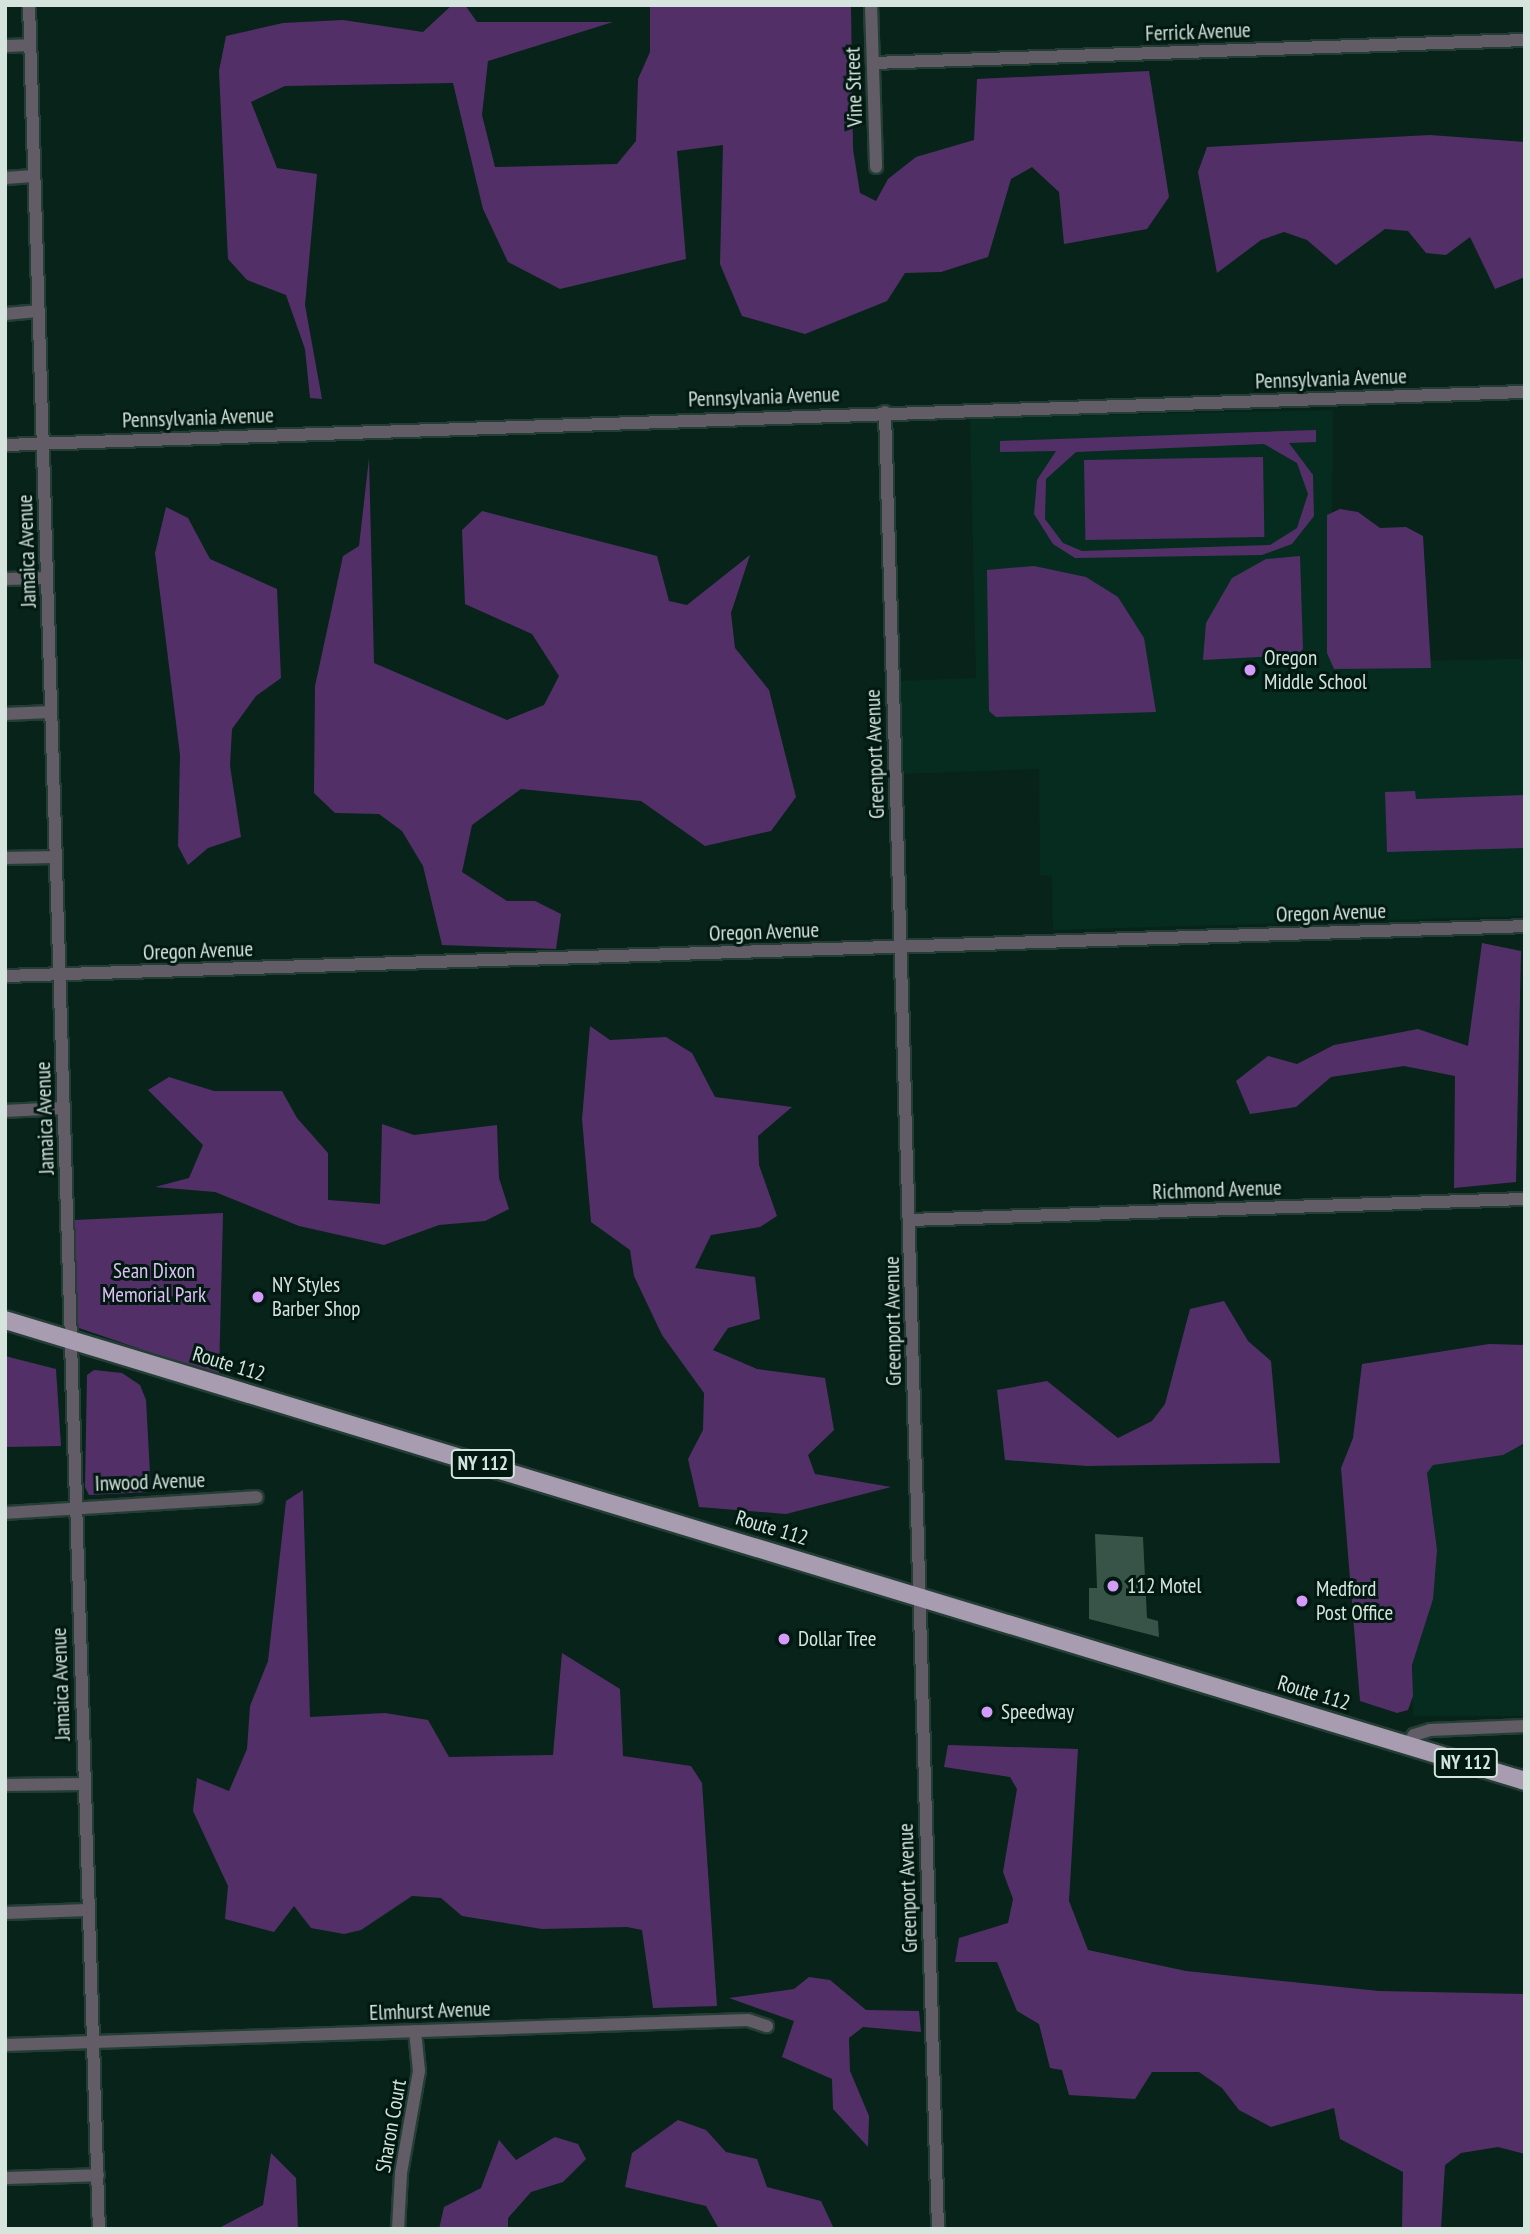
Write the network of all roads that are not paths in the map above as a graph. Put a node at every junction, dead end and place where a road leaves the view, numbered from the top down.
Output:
1 (29, 5) edge
2 (871, 5) edge
3 (1525, 40) edge
4 (30, 45) junction
5 (5, 46) edge
6 (873, 63) junction
7 (876, 167) dead end
8 (34, 176) junction
9 (5, 178) edge
10 (38, 311) junction
11 (5, 314) edge
12 (1525, 392) edge
13 (885, 412) junction
14 (43, 443) junction
15 (5, 445) edge
16 (47, 578) junction
17 (5, 579) edge
18 (51, 712) junction
19 (5, 714) edge
20 (56, 857) junction
21 (5, 858) edge
22 (1525, 926) edge
23 (900, 947) junction
24 (60, 975) junction
25 (5, 976) edge
26 (64, 1108) junction
27 (5, 1111) edge
28 (1525, 1199) edge
29 (910, 1220) junction
30 (5, 1320) edge
31 (70, 1340) junction
32 (256, 1497) dead end
33 (74, 1507) junction
34 (5, 1513) edge
35 (917, 1597) junction
36 (1525, 1726) edge
37 (1407, 1745) junction
38 (1525, 1781) edge
39 (83, 1784) junction
40 (5, 1786) edge
41 (88, 1910) junction
42 (5, 1913) edge
43 (767, 2026) dead end
44 (415, 2031) junction
45 (93, 2041) junction
46 (5, 2045) edge
47 (98, 2175) junction
48 (5, 2178) edge
49 (99, 2229) edge
50 (398, 2229) edge
51 (938, 2229) edge

1 - 4 street, Jamaica Avenue
2 - 6 street, Vine Street
3 - 6 street, Ferrick Avenue
4 - 5 street
4 - 8 street, Jamaica Avenue
6 - 7 street, Vine Street
8 - 9 street
8 - 10 street, Jamaica Avenue
10 - 11 street
10 - 14 street, Jamaica Avenue
12 - 13 street, Pennsylvania Avenue
13 - 14 street, Pennsylvania Avenue
13 - 23 street, Greenport Avenue
14 - 15 street, Pennsylvania Avenue
14 - 16 street, Jamaica Avenue
16 - 17 street
16 - 18 street, Jamaica Avenue
18 - 19 street
18 - 20 street, Jamaica Avenue
20 - 21 street
20 - 24 street, Jamaica Avenue
22 - 23 street, Oregon Avenue
23 - 24 street, Oregon Avenue
23 - 29 street, Greenport Avenue
24 - 25 street, Oregon Avenue
24 - 26 street, Jamaica Avenue
26 - 27 street
26 - 31 street, Jamaica Avenue
28 - 29 street, Richmond Avenue
29 - 35 street, Greenport Avenue
30 - 31 main road, Route 112 / NY 112
31 - 33 street, Jamaica Avenue
31 - 35 main road, Route 112 / NY 112
32 - 33 street, Inwood Avenue
33 - 34 street, Inwood Avenue
33 - 39 street, Jamaica Avenue
35 - 37 main road, Route 112 / NY 112
35 - 51 street, Greenport Avenue
36 - 37 street
37 - 38 main road, Route 112 / NY 112
39 - 40 street
39 - 41 street, Jamaica Avenue
41 - 42 street
41 - 45 street, Jamaica Avenue
43 - 44 street, Elmhurst Avenue
44 - 45 street, Elmhurst Avenue
44 - 50 street, Sharon Court
45 - 46 street, Elmhurst Avenue
45 - 47 street, Jamaica Avenue
47 - 48 street
47 - 49 street, Jamaica Avenue

